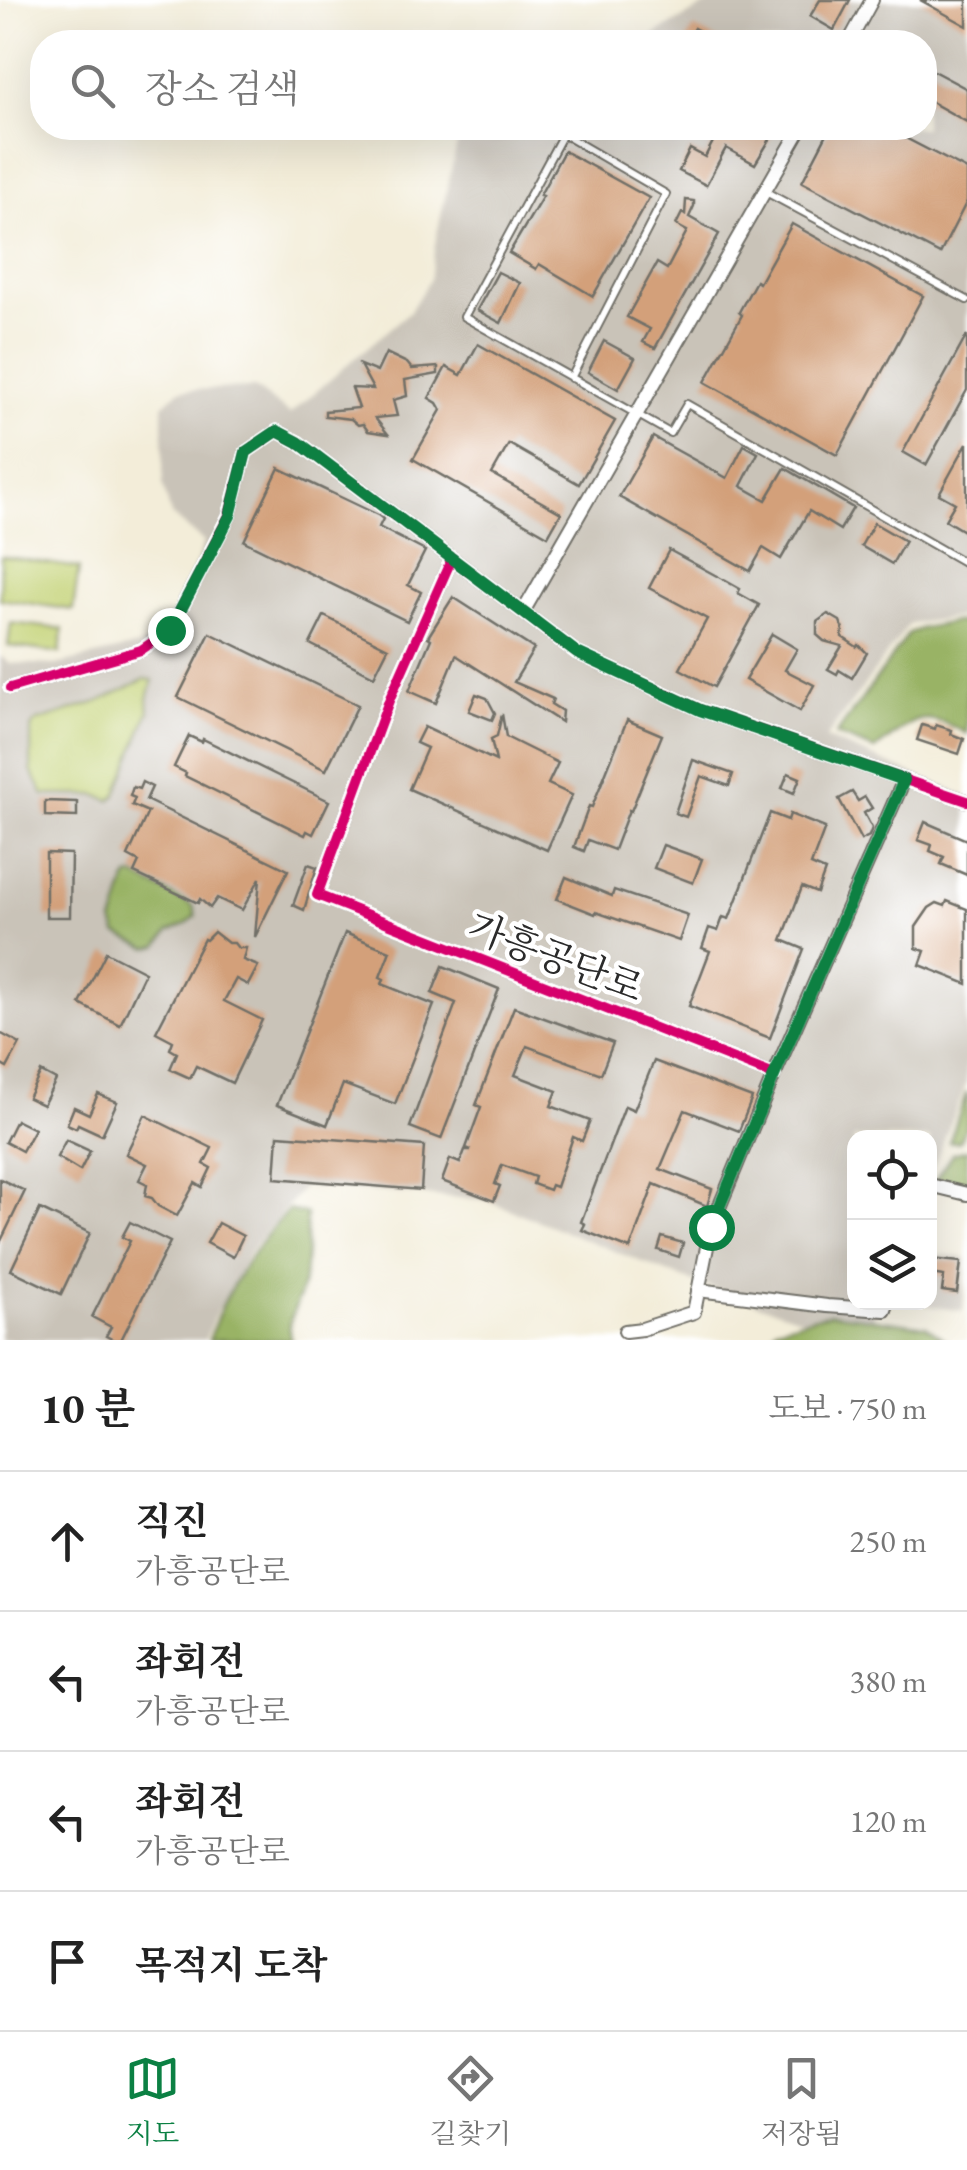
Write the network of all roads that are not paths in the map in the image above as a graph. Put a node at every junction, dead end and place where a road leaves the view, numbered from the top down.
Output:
1 (872, 0) edge
2 (855, 30) edge
3 (560, 140) edge
4 (573, 140) edge
5 (794, 140) edge
6 (764, 191) junction
7 (967, 300) edge
8 (571, 378) junction
9 (636, 414) junction
10 (452, 558) junction
11 (967, 564) edge
12 (523, 612) junction
13 (10, 688) dead end
14 (904, 780) junction
15 (967, 802) edge
16 (774, 1076) junction
17 (937, 1187) edge
18 (967, 1194) edge
19 (698, 1290) junction
20 (847, 1307) edge
21 (626, 1331) dead end

1 - 2 street
3 - 8 lane
4 - 8 lane
5 - 6 street
6 - 7 lane
6 - 9 street
8 - 9 lane
9 - 11 lane
9 - 12 street
10 - 12 street
10 - 13 street
10 - 16 street, 가흥공단로
12 - 14 street
14 - 15 street
14 - 16 street
16 - 19 street
17 - 18 street
19 - 20 street
19 - 21 street

